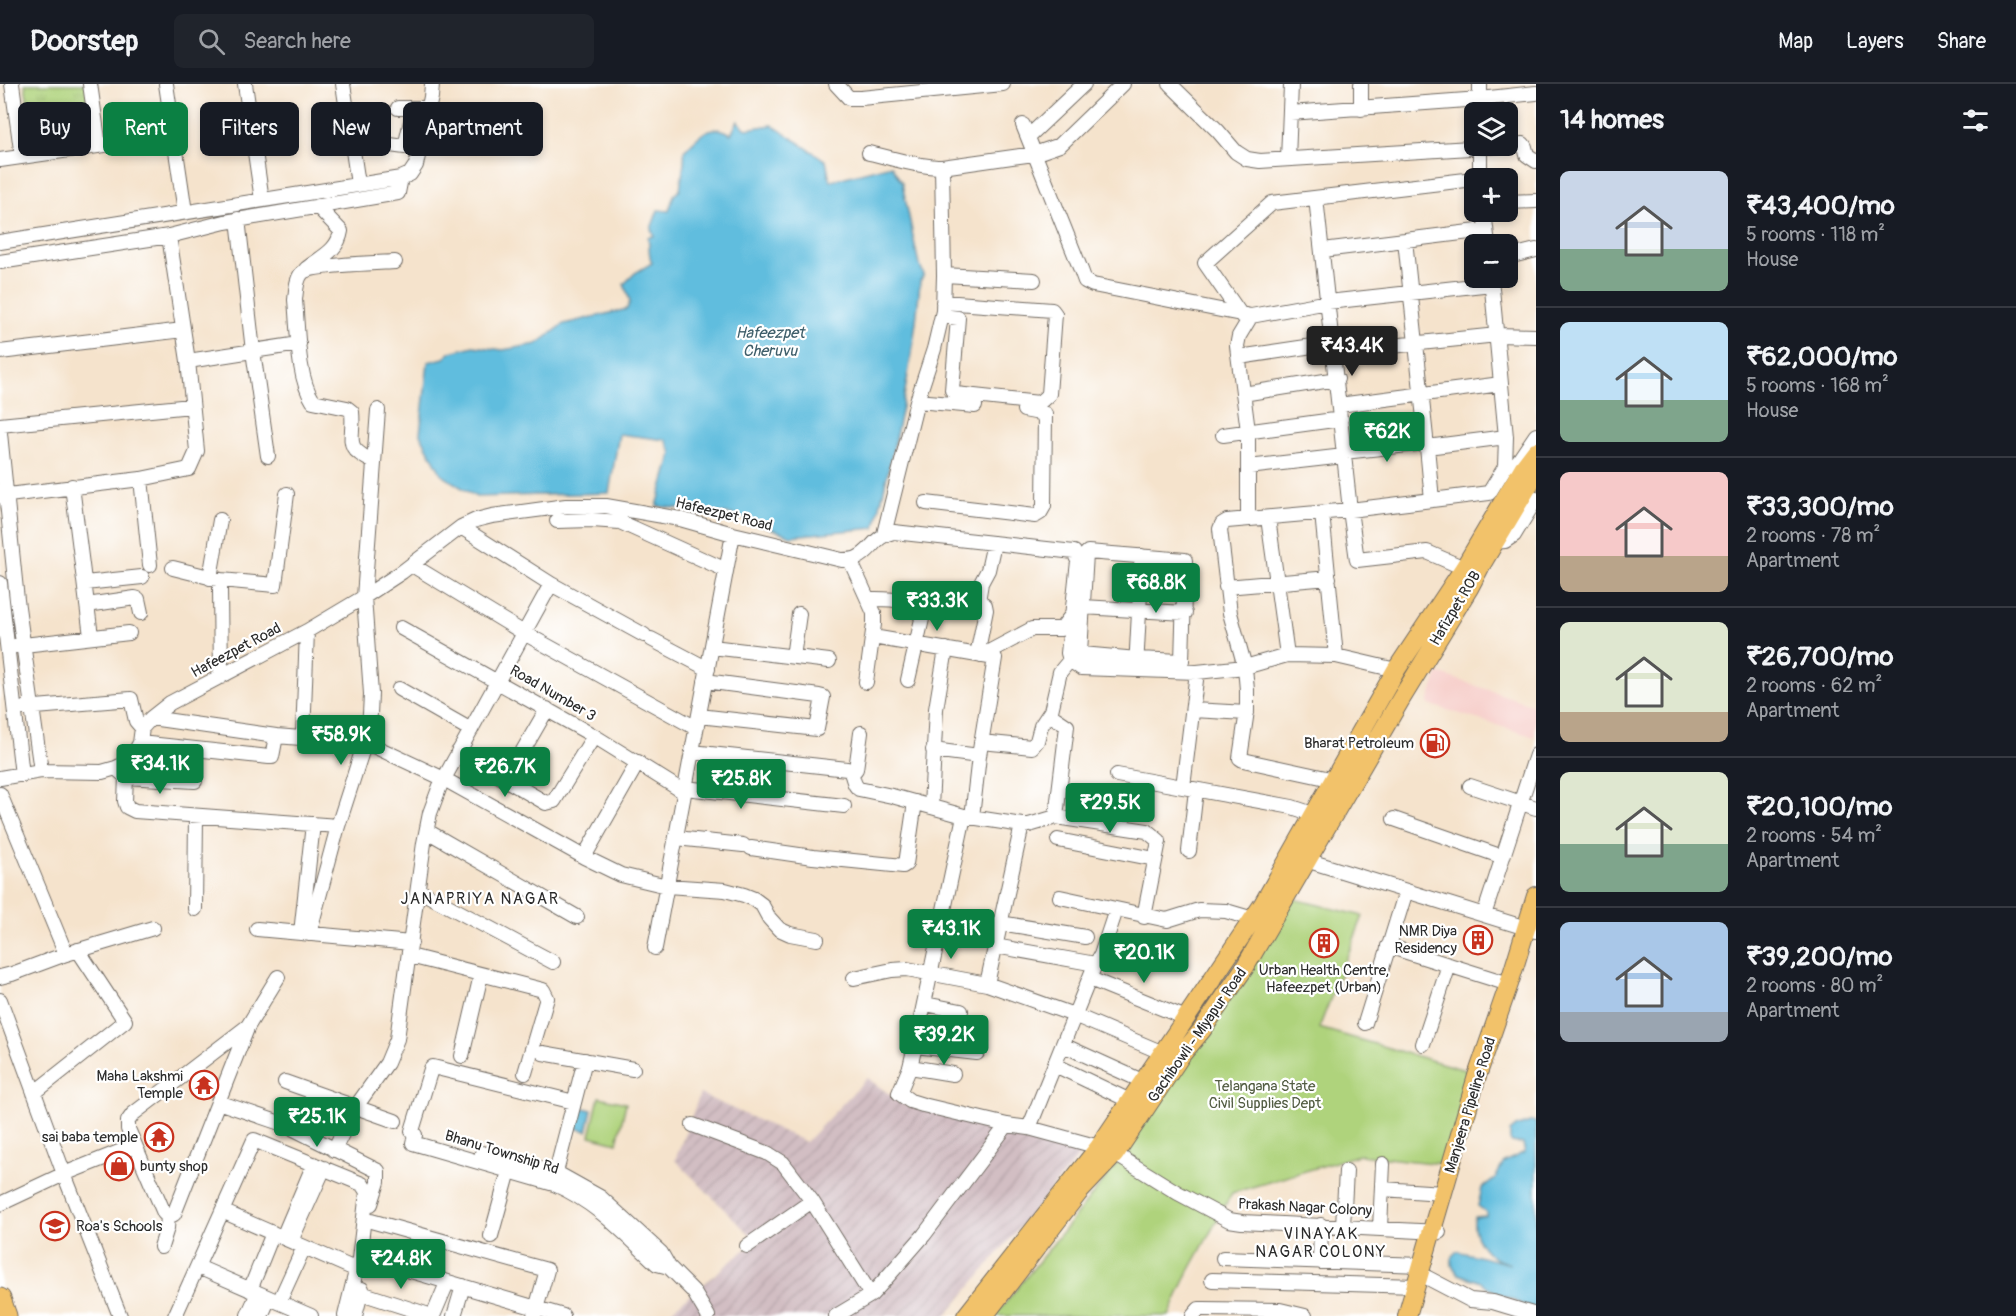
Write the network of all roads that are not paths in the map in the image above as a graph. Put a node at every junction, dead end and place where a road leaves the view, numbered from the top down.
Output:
1 (12, 84) edge
2 (90, 84) edge
3 (166, 84) edge
4 (245, 84) edge
5 (343, 84) edge
6 (432, 84) edge
7 (836, 84) edge
8 (1003, 84) edge
9 (1084, 84) edge
10 (1123, 84) edge
11 (1170, 84) edge
12 (1361, 84) edge
13 (1480, 84) edge
14 (1291, 85) edge
15 (946, 87) edge
16 (1536, 93) edge
17 (169, 102) edge
18 (430, 102) edge
19 (1480, 102) edge
20 (1497, 102) edge
21 (1464, 106) edge
22 (398, 108) dead end
23 (403, 108) edge
24 (1362, 109) junction
25 (1290, 113) junction
26 (1518, 144) edge
27 (103, 145) edge
28 (99, 146) junction
29 (1464, 147) edge
30 (869, 153) dead end
31 (1034, 154) junction
32 (177, 156) edge
33 (418, 156) edge
34 (22, 157) junction
35 (1288, 159) junction
36 (0, 160) edge
37 (1536, 160) edge
38 (942, 167) junction
39 (401, 178) junction
40 (1464, 181) edge
41 (358, 184) junction
42 (1316, 198) junction
43 (264, 199) junction
44 (1536, 201) edge
45 (1518, 202) edge
46 (317, 206) junction
47 (185, 212) junction
48 (269, 214) junction
49 (238, 219) junction
50 (169, 236) junction
51 (1464, 238) edge
52 (1405, 240) junction
53 (0, 242) edge
54 (1323, 250) junction
55 (1536, 250) edge
56 (1518, 254) edge
57 (0, 262) edge
58 (395, 262) dead end
59 (305, 270) junction
60 (944, 275) junction
61 (1034, 280) dead end
62 (1464, 285) edge
63 (1493, 288) edge
64 (1411, 293) junction
65 (1328, 302) junction
66 (942, 309) junction
67 (1246, 315) junction
68 (183, 330) junction
69 (1497, 335) junction
70 (1536, 336) edge
71 (299, 344) junction
72 (1416, 344) junction
73 (1333, 348) junction
74 (253, 351) junction
75 (0, 352) edge
76 (1239, 357) junction
77 (188, 361) junction
78 (1336, 379) junction
79 (1501, 384) junction
80 (1243, 394) junction
81 (1421, 394) junction
82 (917, 401) junction
83 (1340, 405) junction
84 (191, 406) junction
85 (378, 410) dead end
86 (1341, 419) junction
87 (0, 426) edge
88 (1248, 431) junction
89 (0, 433) edge
90 (1223, 435) dead end
91 (1536, 435) edge
92 (1506, 437) junction
93 (1426, 445) junction
94 (1536, 451) edge
95 (1344, 454) junction
96 (268, 456) dead end
97 (374, 462) junction
98 (1248, 467) junction
99 (1536, 473) edge
100 (141, 478) junction
101 (72, 486) junction
102 (287, 494) dead end
103 (3, 496) edge
104 (1536, 499) edge
105 (1432, 500) junction
106 (926, 503) dead end
107 (1350, 510) junction
108 (1322, 513) junction
109 (1268, 518) junction
110 (1248, 519) junction
111 (220, 520) dead end
112 (557, 521) dead end
113 (461, 527) junction
114 (1494, 529) junction
115 (733, 534) junction
116 (884, 534) junction
117 (994, 543) junction
118 (1142, 556) junction
119 (850, 560) junction
120 (150, 565) dead end
121 (412, 565) junction
122 (173, 568) dead end
123 (1464, 568) junction
124 (726, 570) junction
125 (142, 577) dead end
126 (1329, 578) junction
127 (216, 579) junction
128 (0, 583) edge
129 (1279, 583) junction
130 (85, 584) junction
131 (551, 584) junction
132 (1226, 587) junction
133 (364, 597) junction
134 (952, 598) dead end
135 (869, 599) junction
136 (17, 600) junction
137 (978, 601) junction
138 (1, 603) edge
139 (87, 605) junction
140 (1140, 610) junction
141 (1077, 611) junction
142 (141, 612) dead end
143 (1185, 613) junction
144 (799, 614) dead end
145 (401, 628) dead end
146 (307, 631) junction
147 (129, 633) dead end
148 (524, 633) junction
149 (91, 636) junction
150 (873, 637) junction
151 (24, 645) junction
152 (917, 645) junction
153 (7, 647) junction
154 (712, 647) junction
155 (946, 650) junction
156 (979, 655) junction
157 (1287, 655) junction
158 (1336, 656) junction
159 (793, 657) junction
160 (1070, 660) junction
161 (829, 661) dead end
162 (1085, 662) junction
163 (1136, 665) junction
164 (1245, 667) junction
165 (1396, 670) junction
166 (1197, 672) junction
167 (1417, 673) joint
168 (706, 675) junction
169 (220, 677) junction
170 (908, 680) dead end
171 (499, 681) junction
172 (866, 682) dead end
173 (399, 689) dead end
174 (31, 707) junction
175 (14, 709) junction
176 (547, 709) junction
177 (1192, 710) junction
178 (1246, 713) junction
179 (1049, 714) junction
180 (698, 722) junction
181 (147, 723) junction
182 (471, 730) junction
183 (861, 733) dead end
184 (276, 736) junction
185 (594, 736) junction
186 (365, 741) junction
187 (140, 743) junction
188 (980, 749) junction
189 (933, 750) junction
190 (458, 752) junction
191 (692, 752) junction
192 (1536, 755) edge
193 (639, 762) junction
194 (41, 771) junction
195 (121, 773) junction
196 (852, 774) junction
197 (21, 775) junction
198 (1117, 775) dead end
199 (0, 778) edge
200 (444, 778) junction
201 (506, 780) junction
202 (1335, 780) junction
203 (195, 781) dead end
204 (1470, 786) dead end
205 (1190, 789) junction
206 (685, 790) junction
207 (0, 794) edge
208 (915, 802) junction
209 (1522, 803) junction
210 (844, 806) dead end
211 (931, 807) junction
212 (1536, 808) edge
213 (1313, 814) junction
214 (196, 816) junction
215 (968, 816) junction
216 (1056, 817) junction
217 (1395, 819) dead end
218 (313, 824) junction
219 (1022, 825) junction
220 (338, 826) junction
221 (427, 831) junction
222 (676, 838) junction
223 (1058, 840) dead end
224 (1189, 851) dead end
225 (584, 857) junction
226 (1503, 857) junction
227 (1155, 859) junction
228 (1306, 860) junction
229 (667, 886) junction
230 (418, 890) junction
231 (1406, 891) junction
232 (1536, 896) edge
233 (1060, 897) dead end
234 (195, 909) dead end
235 (1116, 910) junction
236 (1484, 915) junction
237 (577, 917) dead end
238 (1144, 917) junction
239 (1253, 919) junction
240 (1000, 923) junction
241 (153, 928) dead end
242 (1533, 928) edge
243 (257, 929) dead end
244 (305, 934) junction
245 (1085, 937) dead end
246 (817, 939) dead end
247 (995, 946) junction
248 (1388, 946) junction
249 (655, 948) dead end
250 (411, 950) junction
251 (72, 952) junction
252 (553, 962) dead end
253 (1449, 965) junction
254 (932, 973) junction
255 (1092, 973) junction
256 (481, 975) junction
257 (0, 977) edge
258 (278, 977) dead end
259 (854, 978) dead end
260 (987, 984) junction
261 (1509, 984) junction
262 (0, 1000) edge
263 (925, 1004) junction
264 (962, 1011) dead end
265 (1074, 1015) junction
266 (1186, 1018) junction
267 (1365, 1023) dead end
268 (248, 1026) junction
269 (1423, 1044) dead end
270 (1063, 1045) junction
271 (915, 1046) junction
272 (543, 1053) dead end
273 (977, 1053) dead end
274 (1162, 1054) junction
275 (462, 1056) dead end
276 (585, 1060) junction
277 (1055, 1065) junction
278 (910, 1067) junction
279 (633, 1069) dead end
280 (525, 1073) dead end
281 (953, 1074) dead end
282 (285, 1082) dead end
283 (1151, 1085) junction
284 (34, 1093) junction
285 (218, 1101) junction
286 (1130, 1101) junction
287 (574, 1102) junction
288 (356, 1107) junction
289 (395, 1120) dead end
290 (286, 1125) junction
291 (693, 1125) dead end
292 (1007, 1125) junction
293 (1029, 1128) junction
294 (415, 1136) junction
295 (134, 1146) junction
296 (278, 1149) junction
297 (334, 1150) junction
298 (1107, 1151) junction
299 (1383, 1164) dead end
300 (319, 1166) junction
301 (509, 1171) junction
302 (1346, 1171) dead end
303 (64, 1174) junction
304 (555, 1179) junction
305 (1382, 1189) junction
306 (1443, 1193) junction
307 (812, 1201) junction
308 (0, 1204) edge
309 (1061, 1206) junction
310 (222, 1211) junction
311 (168, 1217) junction
312 (371, 1221) junction
313 (1321, 1225) junction
314 (1343, 1226) junction
315 (1380, 1228) junction
316 (1435, 1231) junction
317 (491, 1236) dead end
318 (288, 1240) junction
319 (747, 1246) dead end
320 (161, 1247) dead end
321 (367, 1258) junction
322 (1223, 1258) dead end
323 (1320, 1262) junction
324 (198, 1267) junction
325 (357, 1270) junction
326 (1421, 1276) junction
327 (1212, 1280) dead end
328 (447, 1283) junction
329 (463, 1286) junction
330 (362, 1293) junction
331 (871, 1295) junction
332 (264, 1296) junction
333 (0, 1299) edge
334 (535, 1312) edge
335 (1279, 1313) edge
336 (248, 1315) edge
337 (1536, 1315) edge
338 (6, 1316) edge
339 (120, 1316) edge
340 (175, 1316) edge
341 (261, 1316) edge
342 (311, 1316) edge
343 (345, 1316) edge
344 (356, 1316) edge
345 (433, 1316) edge
346 (454, 1316) edge
347 (562, 1316) edge
348 (708, 1316) edge
349 (836, 1316) edge
350 (966, 1316) edge
351 (984, 1316) edge
352 (1193, 1316) edge
353 (1305, 1316) edge
354 (1407, 1316) edge
355 (1416, 1316) edge

1 - 34 street
2 - 28 street
3 - 17 street
4 - 43 street
5 - 41 street
6 - 18 street
7 - 15 street
8 - 15 street
9 - 31 street
10 - 31 street
11 - 35 street
12 - 24 street
13 - 19 street
14 - 25 street
16 - 20 street
21 - 24 street
22 - 23 street
24 - 25 street
25 - 35 street
26 - 37 street
27 - 28 street
28 - 34 street
29 - 35 street
30 - 38 street
31 - 38 street
31 - 67 street
32 - 47 street
33 - 39 street
34 - 36 street
38 - 60 street
39 - 41 street
39 - 46 street
40 - 42 street
41 - 43 street
42 - 54 street
42 - 67 street
43 - 47 street
43 - 48 street
44 - 45 street
46 - 48 street
46 - 59 street
47 - 53 street
48 - 49 street
49 - 50 street
49 - 74 street
50 - 57 street
50 - 68 street
51 - 52 street
52 - 54 street
52 - 64 street
54 - 65 street
55 - 56 street
58 - 59 street
59 - 71 street
60 - 61 street
60 - 66 street
62 - 64 street
63 - 69 street
64 - 65 street
64 - 72 street
65 - 67 street
65 - 73 street
66 - 66 street
66 - 82 street
67 - 76 street
68 - 75 street
68 - 77 street
69 - 70 street
69 - 72 street
69 - 79 street
71 - 74 street
71 - 97 street
72 - 73 street
72 - 81 street
73 - 76 street
73 - 78 street
74 - 77 street
74 - 96 street
76 - 80 street
77 - 84 street
78 - 80 street
78 - 83 street
79 - 81 street
79 - 92 street
80 - 88 street
81 - 83 street
81 - 93 street
82 - 106 street
82 - 116 street
83 - 86 street
84 - 87 street
84 - 100 street
85 - 97 street
86 - 88 street
86 - 95 street
88 - 90 street
88 - 98 street
89 - 103 street
91 - 114 street
92 - 93 street
92 - 105 street
93 - 95 street
93 - 105 street
94 - 114 main road
95 - 98 street
95 - 107 street
97 - 133 street
98 - 110 street
99 - 114 main road
100 - 101 street
100 - 120 street
101 - 103 street
101 - 130 street
102 - 127 street
103 - 136 street
104 - 114 street
105 - 107 street
107 - 108 street
107 - 123 street
108 - 109 street
108 - 126 street
109 - 110 street
109 - 129 street
110 - 132 street
111 - 127 street
112 - 124 street
113 - 115 street, Hafeezpet Road
113 - 121 street, Hafeezpet Road
113 - 131 street
114 - 123 main road
114 - 167 main road, Hafizpet ROB
115 - 119 street, Hafeezpet Road
115 - 124 street
116 - 117 street
116 - 119 street
117 - 137 street
117 - 141 street
118 - 140 street
118 - 141 street
118 - 143 street
119 - 135 street
121 - 133 street, Hafeezpet Road
121 - 148 street
122 - 127 street
123 - 165 main road
124 - 154 street
125 - 130 street
126 - 129 street
126 - 158 street
127 - 169 street
128 - 138 street
129 - 132 street
129 - 157 street
130 - 139 street
131 - 148 street
131 - 168 street
132 - 164 street
133 - 146 street, Hafeezpet Road
133 - 186 street
134 - 137 street
135 - 150 street
135 - 152 street
136 - 138 street
136 - 151 street
137 - 156 street
138 - 153 street
139 - 142 street
139 - 149 street
140 - 141 street
140 - 143 street
140 - 163 street
141 - 156 street
141 - 160 street
141 - 162 street
143 - 163 street
144 - 159 street
145 - 171 street, Road Number 3
146 - 169 street, Hafeezpet Road
146 - 184 street
147 - 149 street
148 - 171 street
148 - 180 street
149 - 151 street
150 - 152 street
150 - 172 street
151 - 153 street
151 - 174 street
152 - 155 street
152 - 170 street
153 - 175 street
154 - 159 street
154 - 168 street
155 - 156 street
155 - 189 street
156 - 188 street
157 - 158 street
157 - 164 street
158 - 165 street
159 - 161 street
160 - 162 street
160 - 179 street
162 - 163 street
163 - 166 street
164 - 166 street
164 - 178 street
165 - 202 main road
166 - 177 street
167 - 228 main road, Gachibowli - Miyapur Road
168 - 180 street
168 - 180 street
169 - 181 street, Hafeezpet Road
171 - 176 street, Road Number 3
171 - 182 street
173 - 182 street
174 - 175 street
174 - 181 street
174 - 194 street
175 - 197 street
176 - 185 street, Road Number 3
176 - 201 street
177 - 178 street
177 - 205 street
178 - 202 street
179 - 188 street
179 - 216 street
180 - 191 street
181 - 184 street
181 - 187 street
182 - 190 street
183 - 196 street
184 - 187 street
185 - 193 street, Road Number 3
185 - 201 street
186 - 200 street
186 - 220 street
187 - 195 street
188 - 189 street
188 - 215 street
189 - 211 street
190 - 200 street
190 - 201 street
191 - 196 street
191 - 206 street
192 - 209 street
193 - 206 street, Road Number 3
193 - 225 street
194 - 195 street
194 - 197 street
195 - 203 street
195 - 214 street
196 - 208 street
197 - 199 street
198 - 205 street
200 - 221 street
200 - 225 street
202 - 213 main road
204 - 209 street
205 - 213 street
205 - 224 street
206 - 210 street
206 - 222 street
207 - 251 street
208 - 211 street
208 - 222 street
209 - 212 street
209 - 226 street
211 - 215 street
213 - 239 main road
214 - 218 street
214 - 234 street
215 - 219 street
215 - 254 street
216 - 219 street
216 - 227 street
217 - 226 street
218 - 220 street
218 - 244 street
219 - 240 street
220 - 244 street
221 - 230 street
221 - 237 street
222 - 229 street
223 - 227 street
225 - 229 street
226 - 236 street
227 - 238 street
228 - 231 street
228 - 283 main road, Gachibowli - Miyapur Road
229 - 246 street
229 - 249 street
230 - 250 street
230 - 252 street
231 - 236 street
231 - 248 street
232 - 242 main road, Manjeera Pipeline Road
233 - 235 street
235 - 238 street
235 - 255 street
236 - 242 street
238 - 239 street
239 - 266 main road
240 - 245 street
240 - 247 street
241 - 251 street
242 - 261 main road, Manjeera Pipeline Road
242 - 316 main road, Manjeera Pipeline Road
243 - 244 street
244 - 250 street
247 - 255 street
247 - 260 street
248 - 253 street
248 - 267 street
250 - 256 street
250 - 288 street
251 - 257 street
251 - 284 street
253 - 261 street
253 - 269 street
254 - 259 street
254 - 260 street
254 - 263 street
255 - 265 street
255 - 266 street
256 - 275 street
256 - 280 street
258 - 268 street
260 - 265 street
261 - 306 main road, Manjeera Pipeline Road
262 - 284 street
263 - 264 street
263 - 271 street
265 - 270 street
265 - 274 street
266 - 274 main road
268 - 285 street
268 - 295 street
270 - 277 street
270 - 283 street
271 - 273 street
271 - 278 street
272 - 276 street
274 - 283 main road
276 - 279 street
276 - 287 street, Bhanu Township Rd
277 - 286 street
277 - 293 street
278 - 281 street
278 - 292 street, Prakash Nagar Colony
282 - 288 street
283 - 286 main road
283 - 298 main road, Gachibowli - Miyapur Road
284 - 303 street
285 - 290 street
285 - 311 street
286 - 298 main road
287 - 294 street
287 - 304 street, Bhanu Township Rd
288 - 289 street
288 - 297 street
290 - 296 street
290 - 297 street
291 - 307 street
292 - 293 street, Prakash Nagar Colony
292 - 331 street
293 - 298 street, Prakash Nagar Colony
294 - 301 street, Bhanu Township Rd
294 - 304 street, Bhanu Township Rd
295 - 303 street
295 - 311 street
296 - 300 street
296 - 310 street
297 - 312 street
298 - 309 main road, Gachibowli - Miyapur Road
298 - 313 street, Prakash Nagar Colony
299 - 305 street
300 - 318 street
300 - 325 street
301 - 304 street, Bhanu Township Rd
301 - 317 street
302 - 314 street
303 - 308 street
303 - 339 street
304 - 348 street, Bhanu Township Rd
305 - 306 street
305 - 315 street
306 - 316 main road, Manjeera Pipeline Road
307 - 319 street
307 - 331 street
309 - 350 main road
309 - 351 main road, Gachibowli - Miyapur Road
310 - 318 street
310 - 324 street
311 - 320 street
312 - 321 street
312 - 334 street
313 - 314 street, Prakash Nagar Colony
313 - 323 street
314 - 315 street, Prakash Nagar Colony
315 - 316 street, Prakash Nagar Colony
316 - 326 main road, Manjeera Pipeline Road
318 - 325 street
318 - 332 street
318 - 332 street
321 - 328 street
321 - 330 street
322 - 323 street
323 - 326 street
324 - 332 street
324 - 340 street
325 - 343 street
326 - 327 street
326 - 337 street
326 - 354 main road, Manjeera Pipeline Road
326 - 355 main road, Manjeera Pipeline Road
328 - 329 street
328 - 345 street
329 - 334 street
329 - 346 street
330 - 344 street
330 - 345 street
331 - 349 street
332 - 336 street
332 - 341 street
332 - 342 street
333 - 338 highway
334 - 347 street
335 - 352 street
335 - 353 street

